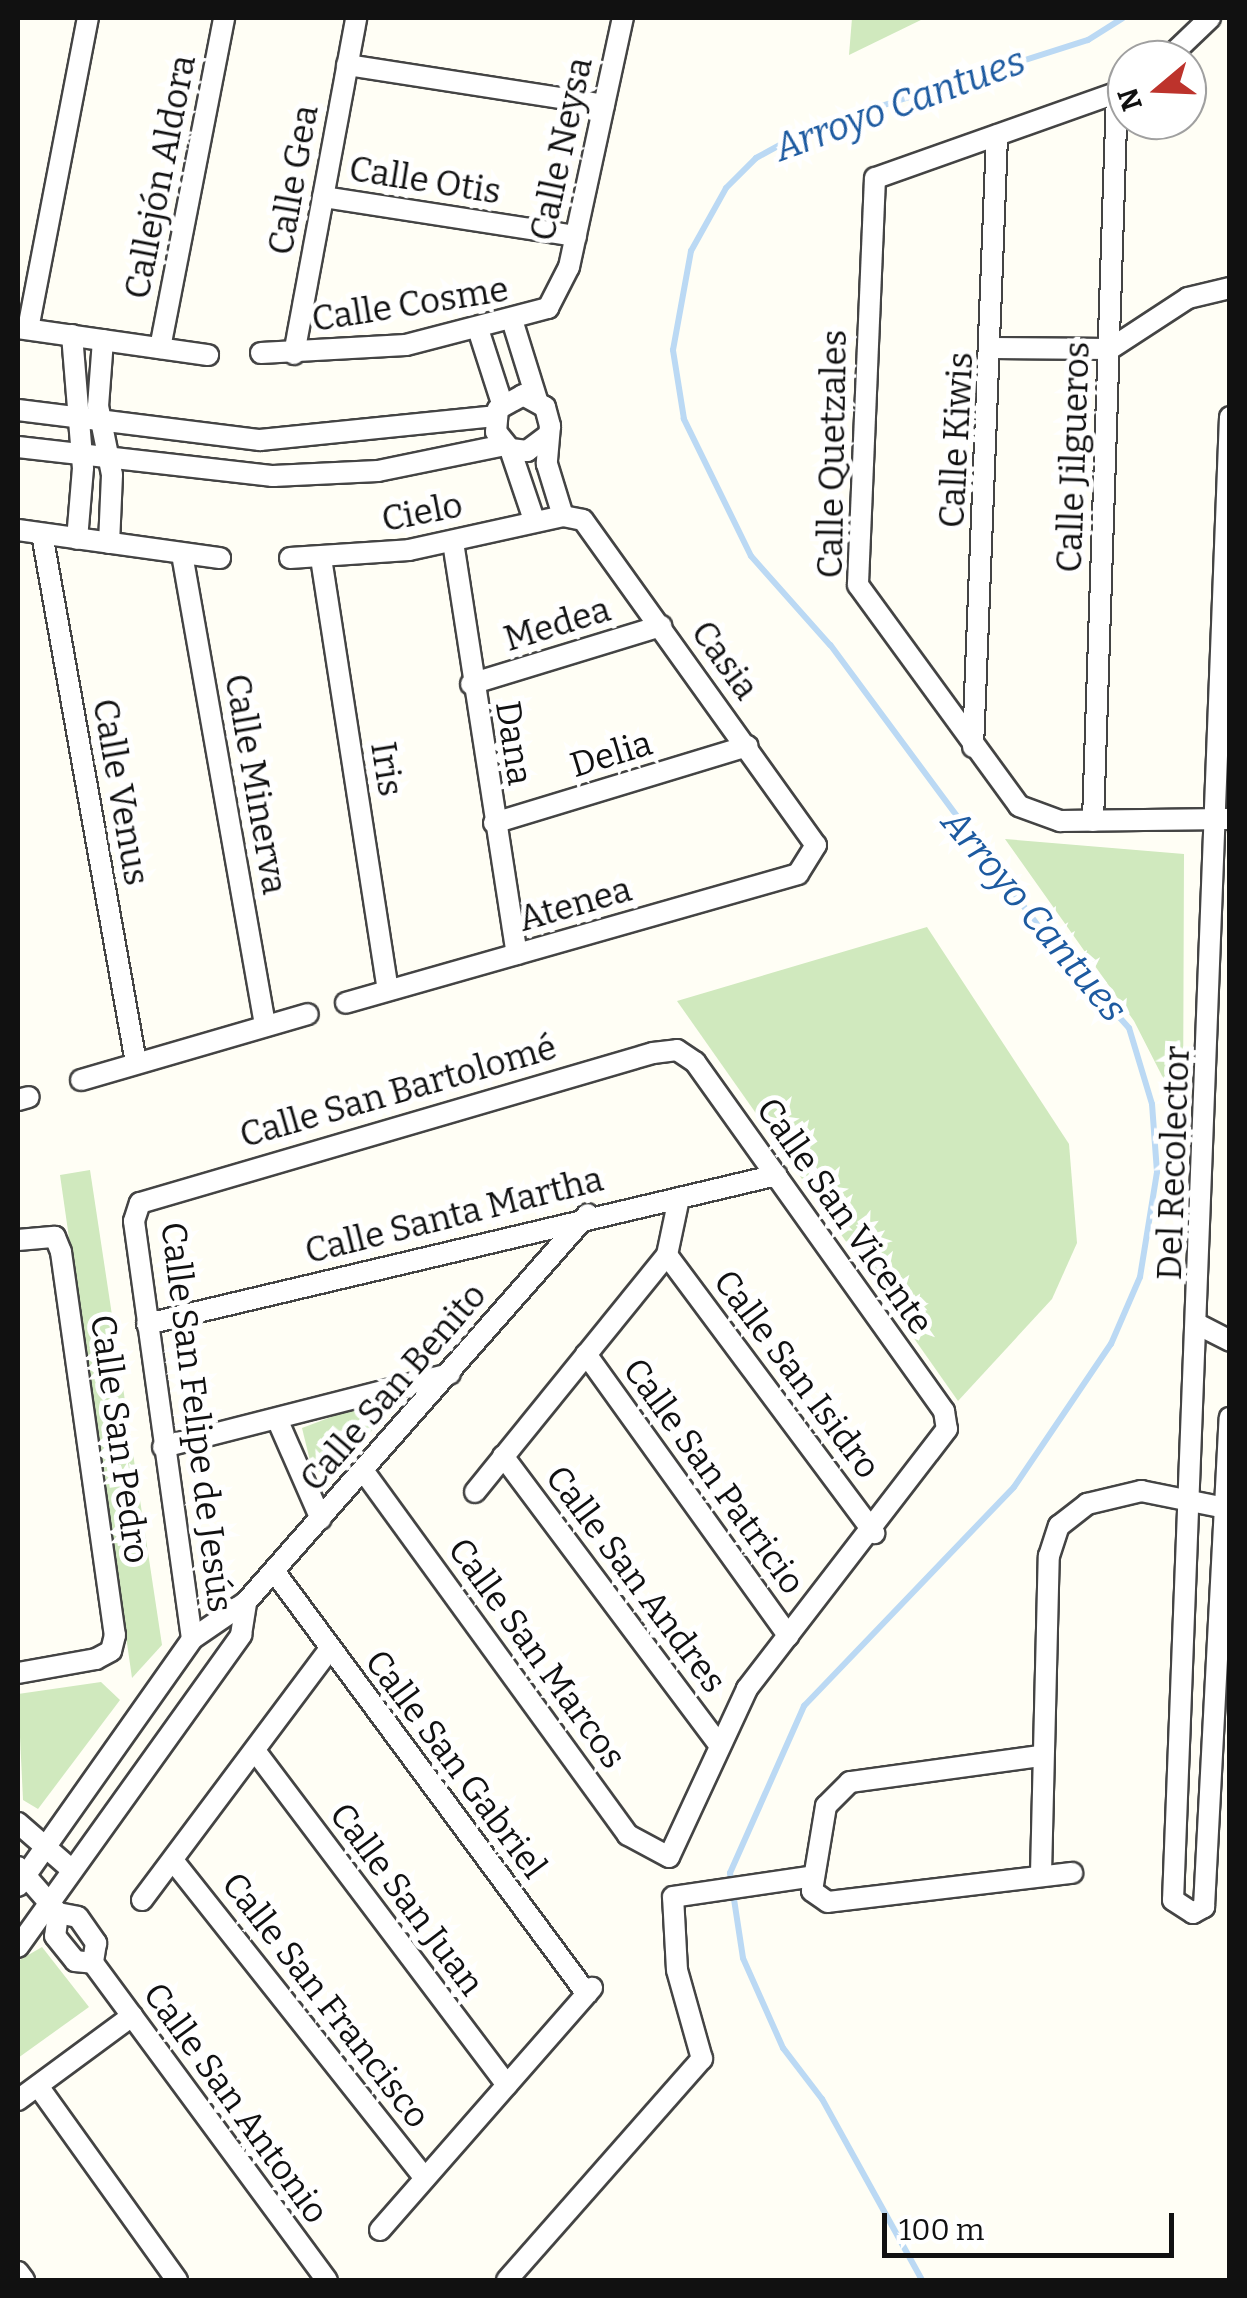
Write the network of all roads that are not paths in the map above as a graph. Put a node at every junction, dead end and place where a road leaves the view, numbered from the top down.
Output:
1 (88, 18) edge
2 (224, 18) edge
3 (356, 18) edge
4 (623, 18) edge
5 (1210, 18) edge
6 (1187, 40) edge
7 (347, 65) junction
8 (1107, 96) edge
9 (604, 105) junction
10 (996, 135) junction
11 (1120, 140) edge
12 (323, 197) junction
13 (576, 236) junction
14 (1230, 288) edge
15 (560, 294) joint
16 (513, 323) junction
17 (23, 329) edge
18 (479, 332) junction
19 (72, 336) junction
20 (103, 340) junction
21 (160, 348) junction
22 (993, 348) junction
23 (1110, 348) junction
24 (261, 354) dead end
25 (294, 354) junction
26 (208, 356) dead end
27 (537, 400) junction
28 (18, 410) edge
29 (499, 410) junction
30 (73, 416) junction
31 (1230, 418) edge
32 (100, 421) junction
33 (547, 436) junction
34 (508, 447) junction
35 (18, 448) edge
36 (82, 458) junction
37 (111, 464) junction
38 (563, 516) junction
39 (534, 520) junction
40 (18, 530) edge
41 (42, 534) junction
42 (76, 538) junction
43 (453, 542) junction
44 (110, 543) junction
45 (182, 554) junction
46 (220, 558) dead end
47 (290, 558) dead end
48 (321, 558) junction
49 (661, 626) junction
50 (471, 684) junction
51 (748, 746) junction
52 (973, 747) junction
53 (1224, 819) edge
54 (1093, 822) junction
55 (494, 823) junction
56 (814, 858) joint
57 (1222, 933) edge
58 (517, 954) junction
59 (388, 990) junction
60 (346, 1003) dead end
61 (308, 1014) dead end
62 (265, 1026) junction
63 (676, 1050) joint
64 (136, 1062) junction
65 (81, 1080) dead end
66 (776, 1175) junction
67 (679, 1198) junction
68 (140, 1203) joint
69 (588, 1214) junction
70 (18, 1240) edge
71 (667, 1255) junction
72 (147, 1324) junction
73 (1200, 1324) junction
74 (1230, 1341) edge
75 (586, 1354) junction
76 (450, 1374) junction
77 (1230, 1418) edge
78 (277, 1419) junction
79 (163, 1447) junction
80 (503, 1456) junction
81 (364, 1472) junction
82 (475, 1492) dead end
83 (1188, 1495) junction
84 (1226, 1508) edge
85 (320, 1518) junction
86 (874, 1533) junction
87 (274, 1571) junction
88 (246, 1602) junction
89 (789, 1636) junction
90 (192, 1638) junction
91 (330, 1649) junction
92 (18, 1673) edge
93 (717, 1742) junction
94 (256, 1752) junction
95 (1040, 1756) junction
96 (18, 1823) edge
97 (44, 1846) junction
98 (176, 1863) junction
99 (71, 1870) junction
100 (1041, 1874) junction
101 (1072, 1874) dead end
102 (20, 1876) edge
103 (808, 1877) junction
104 (142, 1900) dead end
105 (54, 1908) junction
106 (18, 1946) edge
107 (93, 1964) junction
108 (132, 2016) junction
109 (507, 2085) junction
110 (38, 2086) junction
111 (18, 2100) edge
112 (425, 2178) junction
113 (380, 2230) dead end
114 (18, 2272) edge
115 (24, 2280) edge
116 (177, 2280) edge
117 (327, 2280) edge
118 (507, 2280) edge

1 - 17 street
2 - 21 street, Callejón Aldora
3 - 7 street, Calle Gea
4 - 9 street, Calle Neysa
5 - 6 street
7 - 9 street
7 - 12 street, Calle Gea
8 - 10 street, Calle Quetzales
9 - 13 street, Calle Neysa
10 - 22 street, Calle Kiwis
10 - 52 street, Calle Quetzales
11 - 23 street, Calle Jilgueros
12 - 13 street, Calle Otis
12 - 25 street, Calle Gea
13 - 15 street, Calle Neysa
14 - 23 street
15 - 16 street, Calle Cosme
16 - 18 street, Calle Cosme
16 - 27 street
17 - 19 street
18 - 25 street, Calle Cosme
18 - 29 street
19 - 20 street
19 - 30 street
20 - 21 street
20 - 32 street
21 - 26 street
22 - 23 street
22 - 52 street, Calle Kiwis
23 - 54 street, Calle Jilgueros
24 - 25 street, Calle Cosme
27 - 29 street
27 - 33 street
28 - 30 street
29 - 32 street
29 - 34 street
30 - 32 street
30 - 36 street
31 - 53 street, Del Recolector
32 - 37 street
33 - 34 street
33 - 38 street
34 - 37 street
34 - 39 street
35 - 36 street
36 - 37 street
36 - 42 street
37 - 44 street
38 - 39 street, Cielo
38 - 49 street, Casia
39 - 43 street, Cielo
40 - 41 street
41 - 42 street
41 - 64 street, Calle Venus
42 - 44 street
43 - 48 street, Cielo
43 - 50 street, Dana
44 - 45 street
45 - 46 street
45 - 62 street, Calle Minerva
47 - 48 street, Cielo
48 - 59 street, Iris
49 - 50 street, Medea
49 - 51 street, Casia
50 - 55 street, Dana
51 - 55 street, Delia
51 - 56 street, Casia
52 - 54 street, Calle Quetzales
53 - 54 street, Calle Quetzales
53 - 57 street, Del Recolector
55 - 58 street, Dana
56 - 58 street, Atenea
57 - 73 street, Del Recolector
58 - 59 street, Atenea
59 - 60 street, Atenea
61 - 62 street
62 - 64 street
63 - 66 street, Calle San Vicente
63 - 68 street, Calle San Bartolomé
64 - 65 street
66 - 67 street, Calle Santa Martha
66 - 86 street, Calle San Vicente
67 - 69 street, Calle Santa Martha
67 - 71 street
68 - 72 street, Calle San Felipe de Jesús
69 - 72 street, Calle Santa Martha
69 - 76 street, Calle San Benito
70 - 92 street, Calle San Pedro
71 - 75 street
71 - 86 street, Calle San Isidro
72 - 79 street, Calle San Felipe de Jesús
73 - 74 street
73 - 83 street, Del Recolector
75 - 80 street
75 - 89 street, Calle San Patricio
76 - 78 street
76 - 81 street, Calle San Benito
77 - 84 street, Del Recolector
78 - 79 street
78 - 85 street
79 - 90 street, Calle San Felipe de Jesús
80 - 82 street
80 - 93 street, Calle San Andres
81 - 85 street, Calle San Benito
81 - 93 street, Calle San Marcos
83 - 84 street
83 - 84 street, Del Recolector
83 - 95 street
85 - 87 street, Calle San Benito
86 - 89 street
87 - 88 street, Calle San Benito
87 - 91 street, Calle San Gabriel
88 - 90 street, Calle San Benito
88 - 99 street, Calle San Benito
89 - 93 street
90 - 97 street, Calle San Benito
91 - 94 street
91 - 109 street, Calle San Gabriel
94 - 98 street
94 - 109 street, Calle San Juan
95 - 100 street
95 - 103 street
96 - 97 street
97 - 99 street
97 - 102 street, Calle San Benito
98 - 104 street
98 - 112 street, Calle San Francisco
99 - 105 street, Calle San Benito
100 - 101 street
100 - 103 street
102 - 105 street
103 - 118 street
105 - 106 street, Calle San Benito
105 - 107 street, Calle San Antonio
105 - 107 street, Calle San Antonio
107 - 108 street, Calle San Antonio
108 - 110 street
108 - 117 street, Calle San Antonio
109 - 112 street
110 - 111 street
110 - 116 street
112 - 113 street
114 - 115 street

